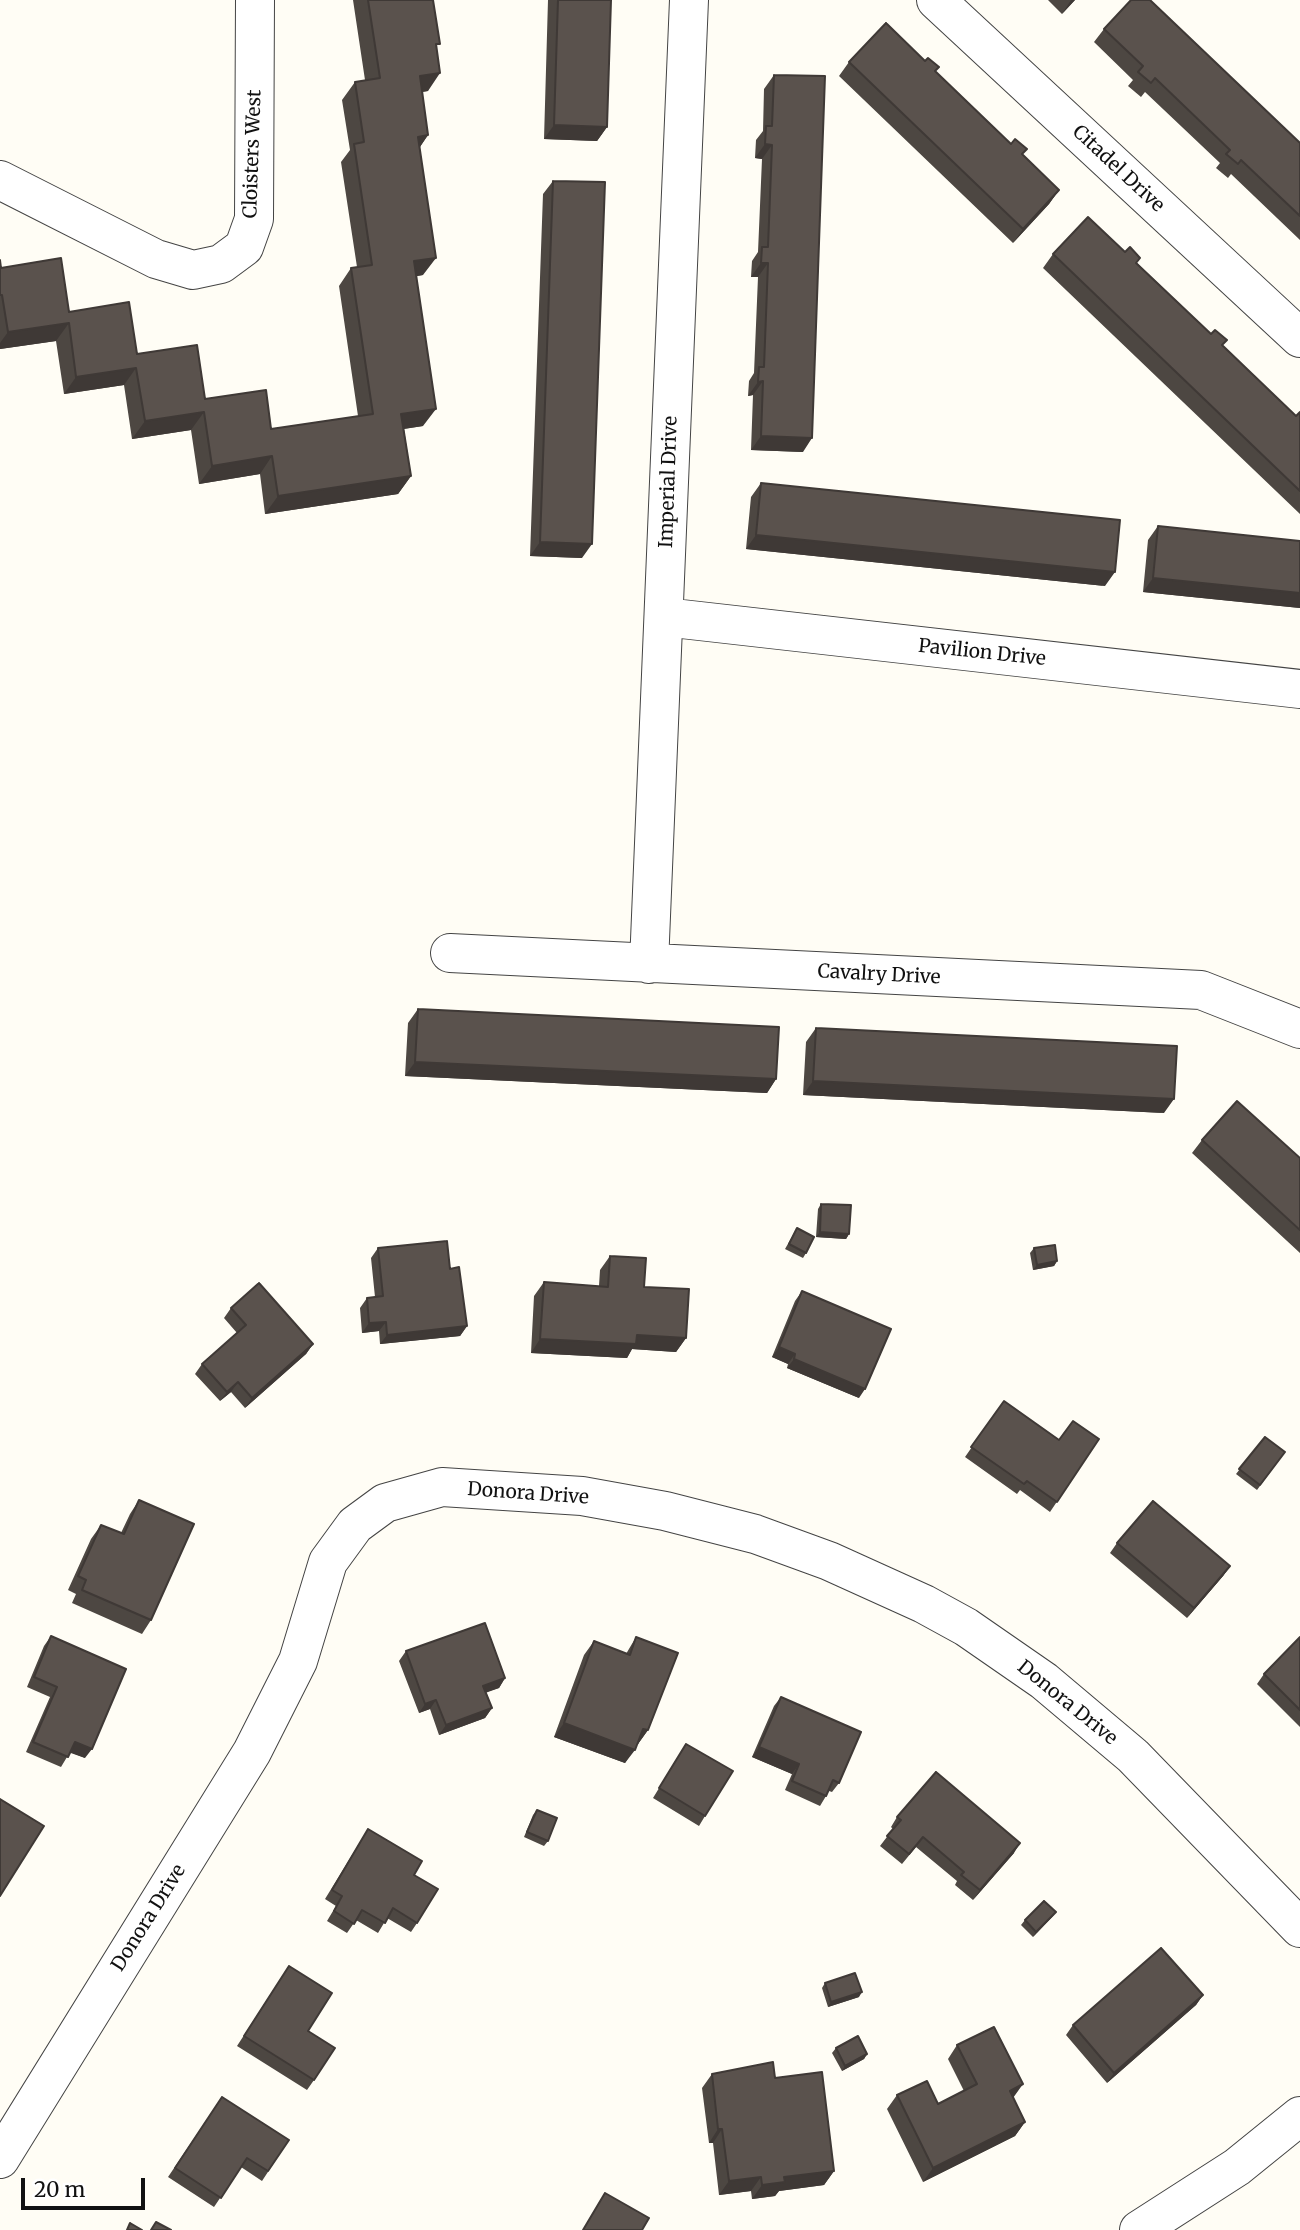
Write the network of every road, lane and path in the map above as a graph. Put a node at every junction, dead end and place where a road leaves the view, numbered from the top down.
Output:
1 (255, 0) edge
2 (689, 0) edge
3 (936, 0) edge
4 (0, 180) edge
5 (1300, 338) edge
6 (664, 617) junction
7 (1300, 689) edge
8 (450, 953) dead end
9 (649, 964) junction
10 (1300, 1030) edge
11 (1300, 1928) edge
12 (1300, 2116) edge
13 (0, 2159) edge
14 (1139, 2230) edge

1 - 4 street, Cloisters West
2 - 6 street, Imperial Drive
3 - 5 street, Citadel Drive
6 - 7 street, Pavilion Drive
6 - 9 street, Imperial Drive
8 - 9 street, Cavalry Drive
9 - 10 street, Cavalry Drive
11 - 13 street, Donora Drive
12 - 14 street

